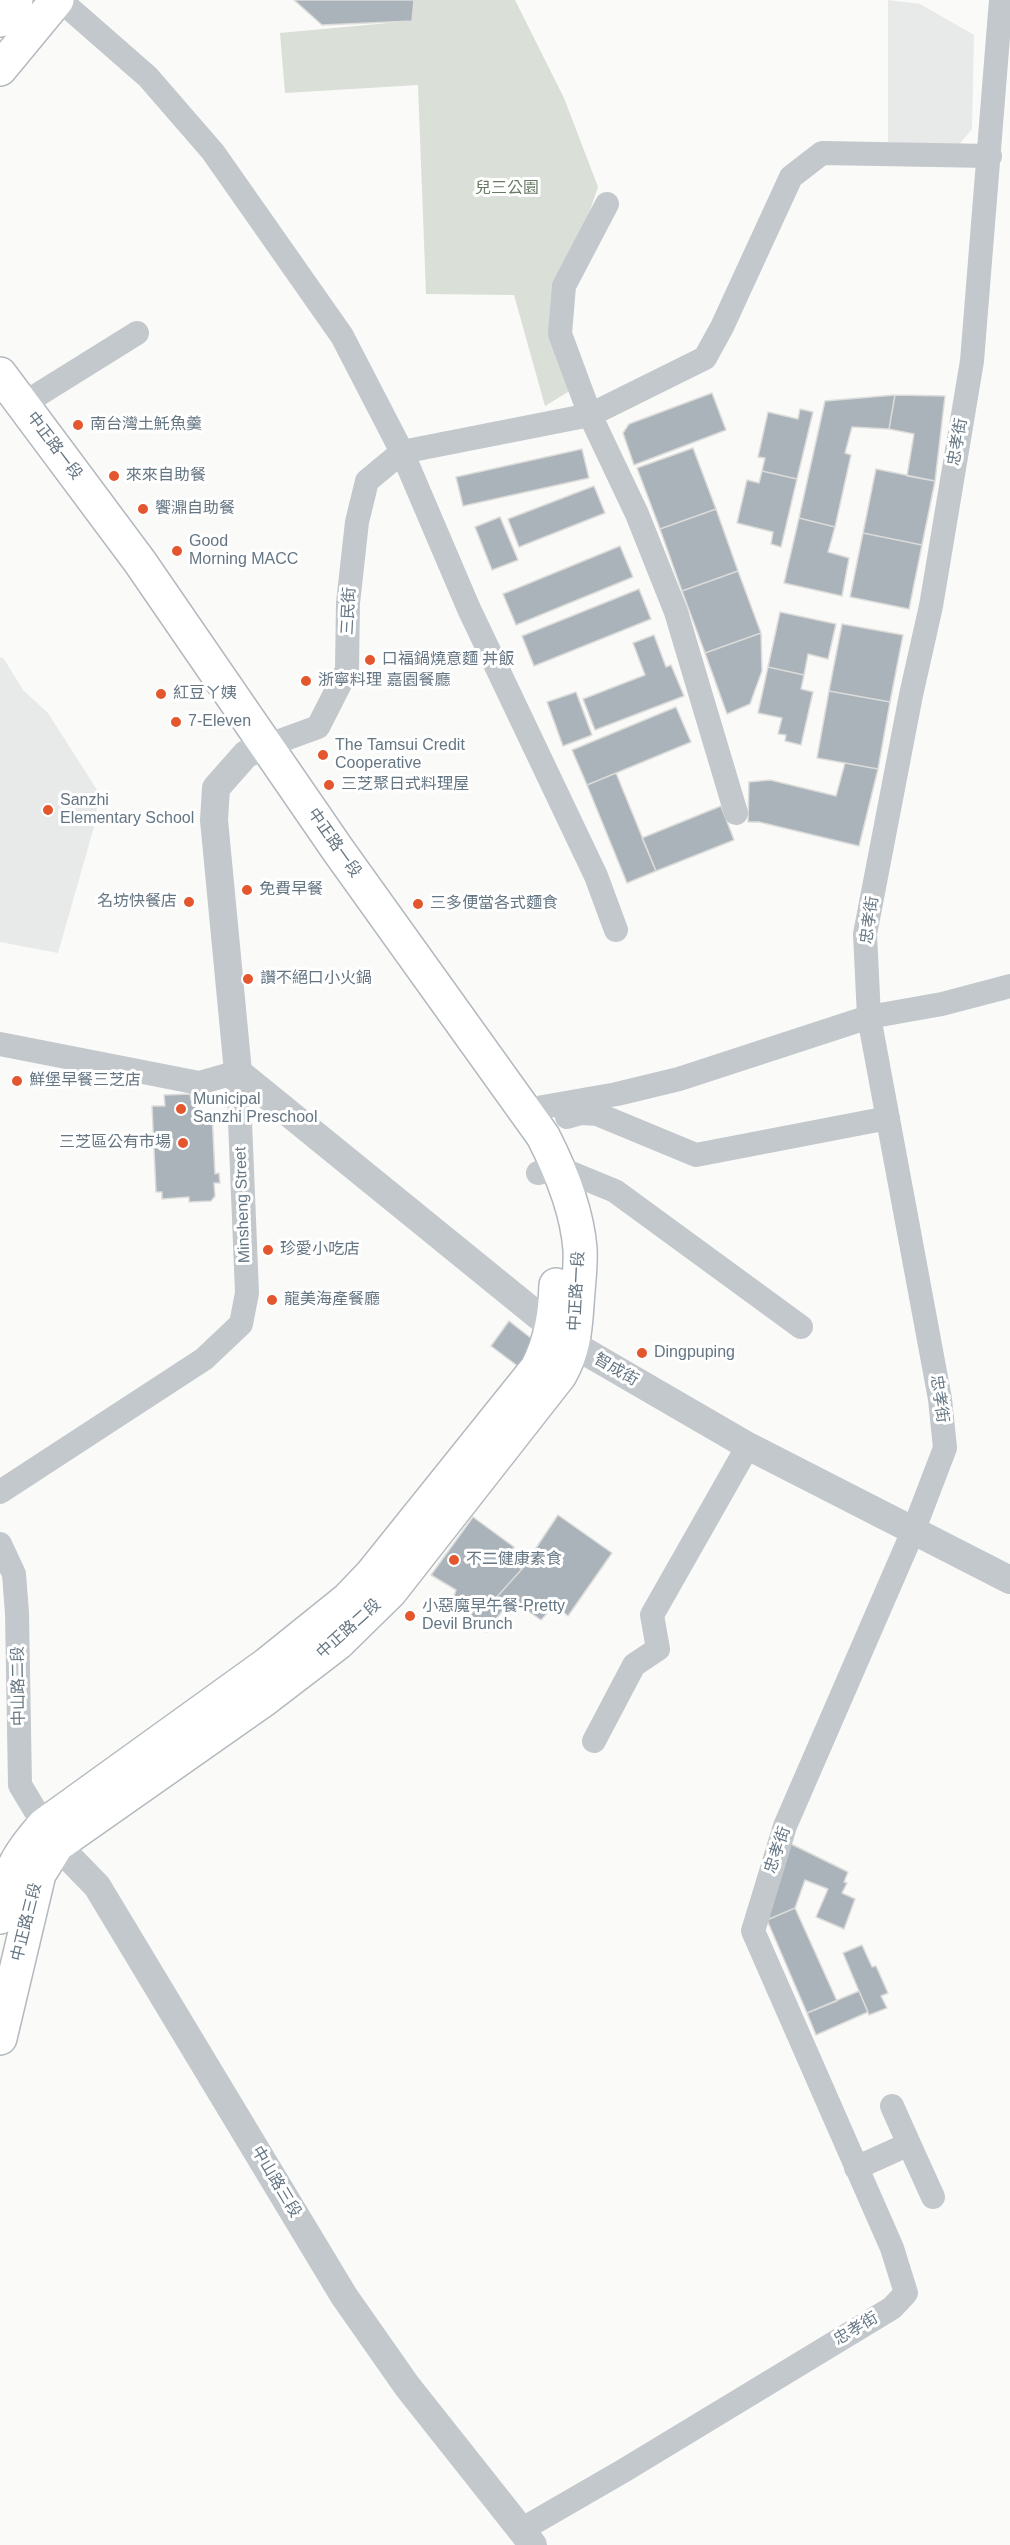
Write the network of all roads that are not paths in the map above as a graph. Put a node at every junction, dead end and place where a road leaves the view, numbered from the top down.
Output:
1 (16, 0) edge
2 (58, 0) edge
3 (1001, 0) edge
4 (0, 20) edge
5 (0, 69) edge
6 (990, 156) junction
7 (607, 204) dead end
8 (137, 333) dead end
9 (0, 374) edge
10 (11, 407) edge
11 (590, 415) junction
12 (402, 452) junction
13 (256, 750) junction
14 (736, 813) dead end
15 (616, 930) dead end
16 (1010, 986) edge
17 (869, 1017) junction
18 (0, 1044) edge
19 (238, 1072) junction
20 (531, 1117) junction
21 (888, 1118) junction
22 (549, 1171) junction
23 (801, 1327) dead end
24 (563, 1337) junction
25 (748, 1446) junction
26 (0, 1492) edge
27 (915, 1529) junction
28 (0, 1544) edge
29 (1010, 1580) edge
30 (594, 1741) dead end
31 (51, 1835) junction
32 (0, 1917) edge
33 (0, 2038) edge
34 (892, 2106) dead end
35 (909, 2144) junction
36 (856, 2168) junction
37 (933, 2198) dead end
38 (527, 2537) edge

1 - 4 main road
2 - 5 main road
2 - 12 street
3 - 6 street, 忠孝街
6 - 11 street
6 - 17 street, 忠孝街
7 - 11 street
8 - 10 street
9 - 10 main road, 中正路一段
10 - 13 main road, 中正路一段
11 - 12 street
11 - 14 street
12 - 13 street, 三民街
12 - 15 street
13 - 19 street, Minsheng Street
13 - 20 main road, 中正路一段
13 - 22 main road, 中正路一段
16 - 17 street
17 - 20 street
17 - 21 street, 忠孝街
18 - 19 street
19 - 24 street, 智成街
19 - 26 street, Minsheng Street
20 - 21 street
20 - 22 main road, 中正路一段
21 - 27 street, 忠孝街
22 - 23 street
22 - 24 main road, 中正路一段
24 - 25 street, 智成街
24 - 31 main road, 中正路二段
25 - 27 street, 智成街
25 - 30 street
27 - 29 street, 智成街
27 - 36 street, 忠孝街
28 - 31 street, 中山路二段
31 - 32 main road, 中正路三段
31 - 33 main road, 中正路三段
31 - 38 street, 中山路三段
34 - 35 street
35 - 36 street
35 - 37 street
36 - 38 street, 忠孝街

